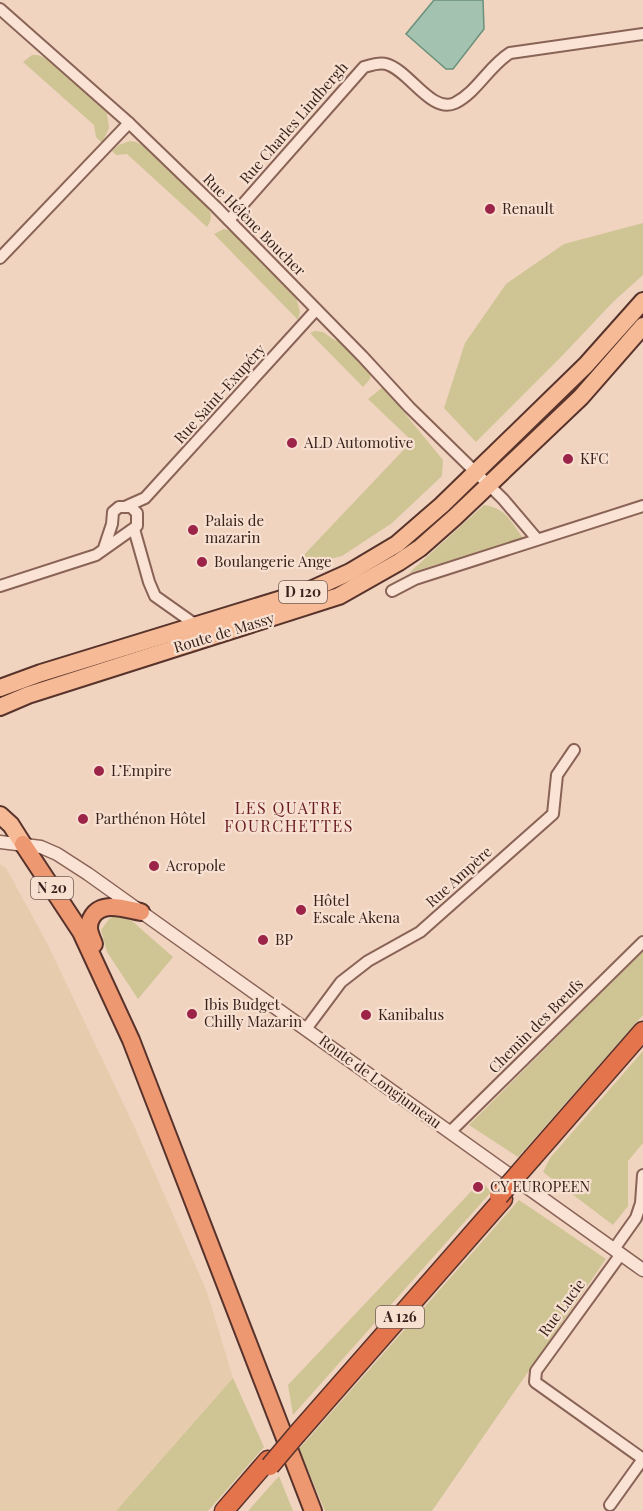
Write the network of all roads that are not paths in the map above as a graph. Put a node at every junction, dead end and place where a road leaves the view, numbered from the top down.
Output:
1 (0, 9) edge
2 (643, 34) edge
3 (129, 123) junction
4 (229, 220) junction
5 (0, 258) edge
6 (643, 301) edge
7 (316, 310) junction
8 (643, 326) edge
9 (476, 472) junction
10 (489, 485) junction
11 (145, 498) junction
12 (127, 506) junction
13 (643, 506) edge
14 (138, 517) junction
15 (112, 524) junction
16 (131, 531) junction
17 (537, 539) junction
18 (104, 548) junction
19 (0, 586) edge
20 (392, 591) dead end
21 (196, 625) junction
22 (0, 688) edge
23 (0, 707) edge
24 (574, 750) dead end
25 (0, 815) edge
26 (0, 842) edge
27 (24, 844) junction
28 (141, 912) junction
29 (643, 942) edge
30 (94, 959) junction
31 (306, 1029) junction
32 (643, 1031) edge
33 (643, 1038) edge
34 (450, 1132) junction
35 (535, 1159) junction
36 (643, 1174) edge
37 (617, 1251) junction
38 (643, 1270) edge
39 (643, 1459) edge
40 (269, 1463) junction
41 (610, 1505) dead end
42 (224, 1511) edge
43 (231, 1511) edge
44 (313, 1511) edge

1 - 3 street, Rue Hélène Boucher
2 - 4 street, Rue Charles Lindbergh
3 - 4 street, Rue Hélène Boucher
3 - 5 street
4 - 7 street, Rue Hélène Boucher
6 - 9 main road, Route de Massy / D 120
7 - 9 street, Rue Hélène Boucher
7 - 11 street, Rue Saint-Exupéry
8 - 10 main road, Route de Massy / D 120
9 - 10 street
9 - 21 main road, Route de Massy / D 120
10 - 17 street
10 - 23 main road, Route de Massy / D 120
11 - 12 street, Rue Saint-Exupéry
11 - 14 street, Rue Saint-Exupéry
12 - 14 street
12 - 15 street
13 - 17 street
14 - 16 street
15 - 16 street
15 - 18 street
16 - 18 street
16 - 21 street
17 - 20 street
18 - 19 street
21 - 22 main road, Route de Massy / D 120
24 - 31 street, Rue Ampère
25 - 27 main road, N 20
26 - 27 street, Route de Longjumeau
27 - 28 street, Route de Longjumeau
27 - 30 highway, N 20
28 - 30 highway
28 - 31 street, Route de Longjumeau
29 - 34 street, Chemin des Bœufs
30 - 44 highway
31 - 34 street, Route de Longjumeau
32 - 35 highway, A 126
33 - 35 highway, A 126
34 - 37 street, Route de Longjumeau
35 - 40 highway, A 126, bridge
36 - 37 street, Rue Lucie
37 - 38 street, Route de Longjumeau
37 - 39 street, Rue Lucie
39 - 41 street
40 - 42 highway, A 126
40 - 43 highway, A 126

